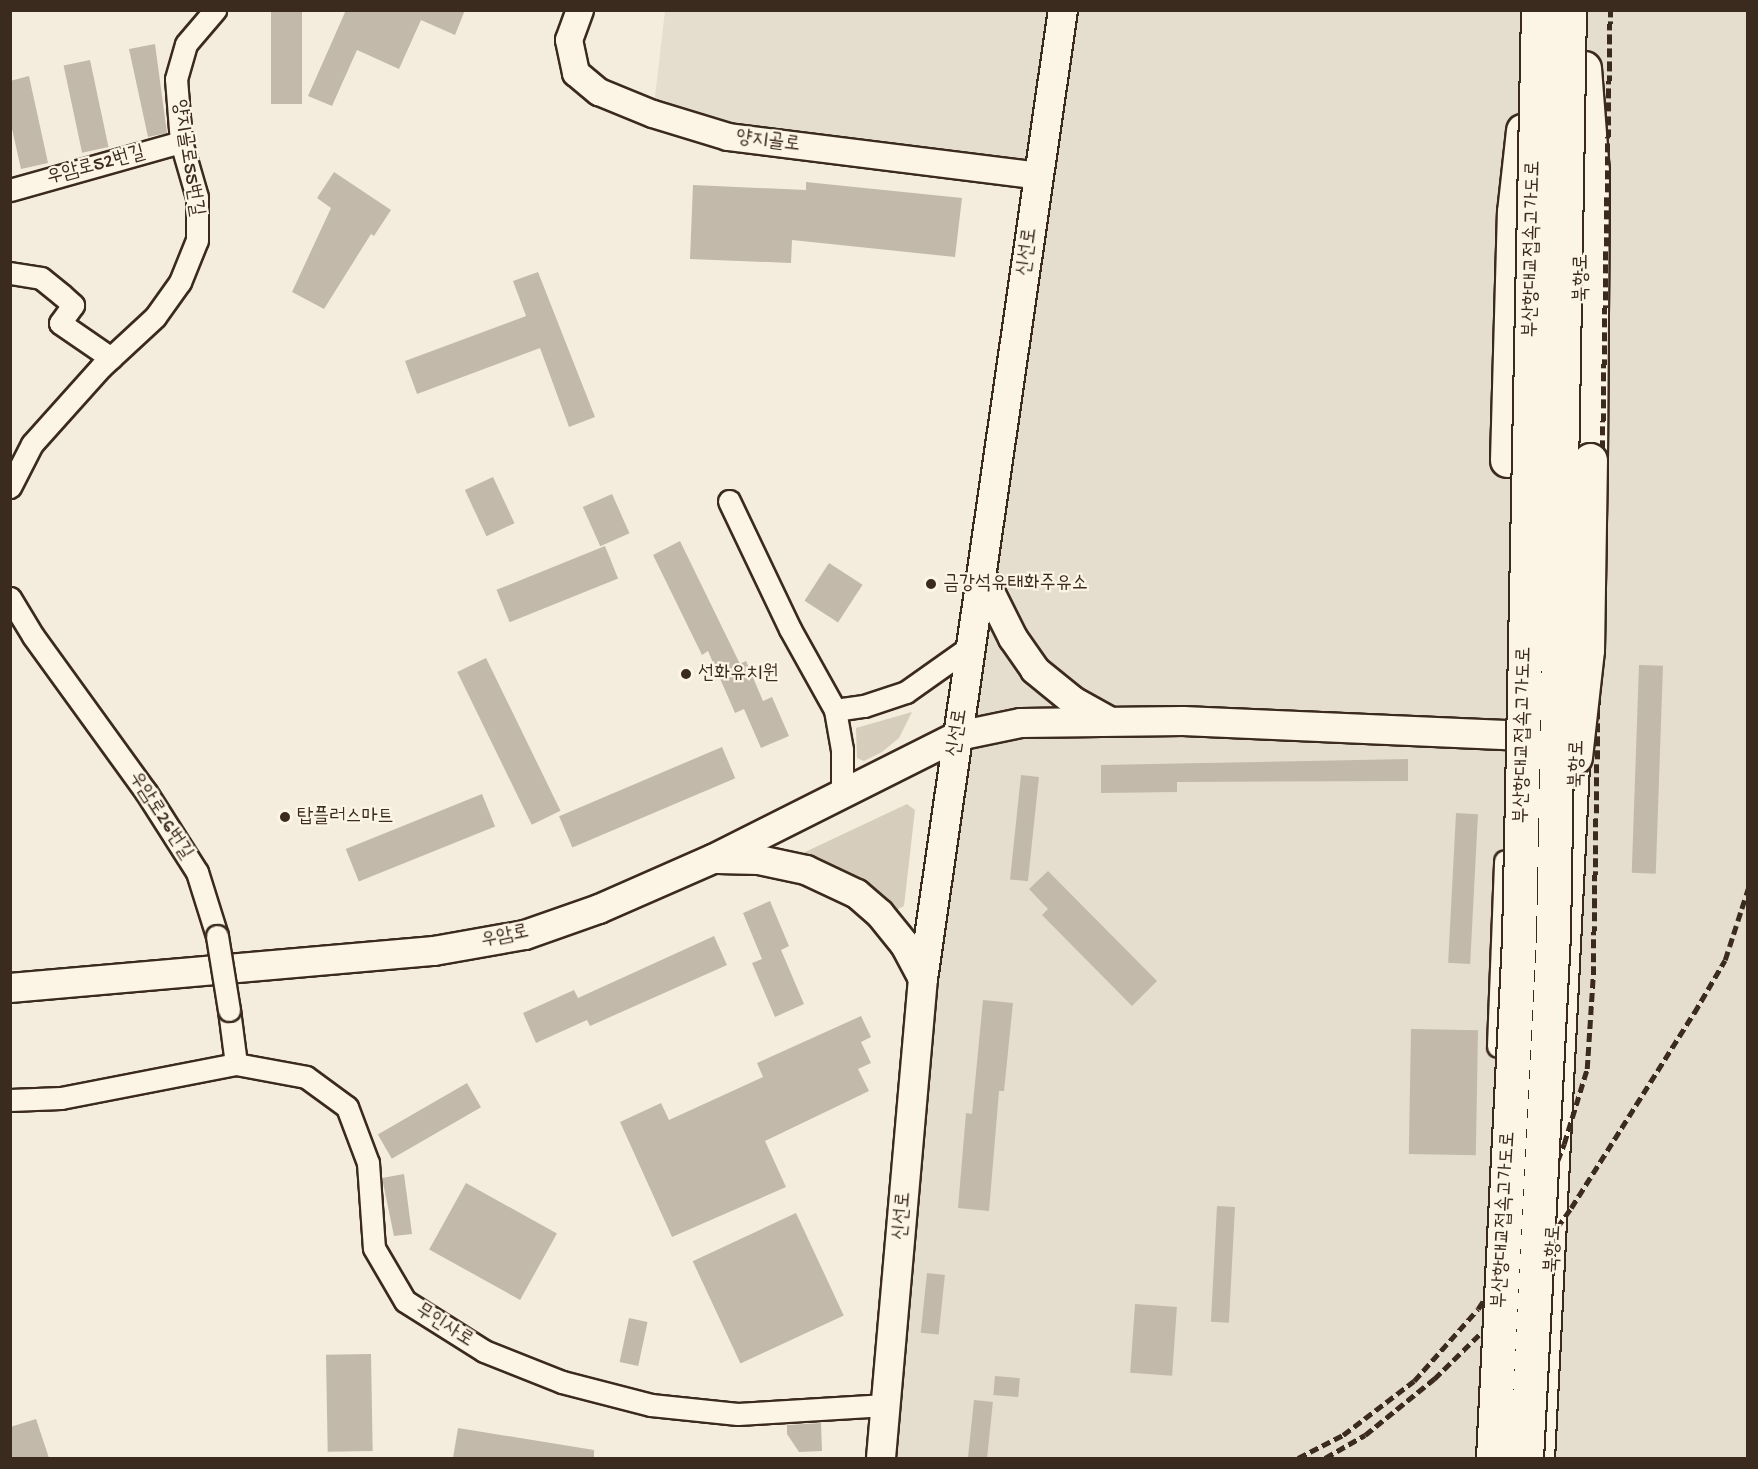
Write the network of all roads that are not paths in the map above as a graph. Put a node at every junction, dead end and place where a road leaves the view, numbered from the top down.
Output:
1 (215, 10) edge
2 (580, 10) edge
3 (1063, 10) edge
4 (1538, 10) edge
5 (1569, 10) edge
6 (1584, 68) joint
7 (1531, 69) joint
8 (181, 142) junction
9 (1039, 176) junction
10 (10, 190) edge
11 (10, 273) edge
12 (111, 358) junction
13 (10, 487) edge
14 (729, 501) dead end
15 (982, 578) junction
16 (10, 598) edge
17 (971, 646) junction
18 (835, 710) junction
19 (1107, 720) junction
20 (1509, 735) junction
21 (958, 736) junction
22 (1579, 738) junction
23 (842, 794) junction
24 (713, 859) junction
25 (1553, 934) junction
26 (1520, 940) junction
27 (923, 978) junction
28 (10, 988) edge
29 (236, 1064) junction
30 (12, 1105) edge
31 (886, 1405) junction
32 (881, 1458) edge
33 (1493, 1458) edge
34 (1502, 1458) edge
35 (1526, 1458) edge
36 (1543, 1458) edge

1 - 8 street, 양지골로55번길
2 - 9 street, 양지골로
3 - 9 main road, 신선로
4 - 26 highway, 부산항대교접속고가도로, bridge
5 - 25 highway, 부산항대교접속고가도로, bridge
6 - 22 street, 북항로
6 - 25 highway, bridge
7 - 20 street
7 - 26 highway, bridge
8 - 10 street, 우암로52번길
8 - 12 street, 양지골로55번길
9 - 15 main road, 신선로
11 - 12 street
12 - 13 street, 양지골로55번길
14 - 18 street
15 - 17 main road, 신선로
15 - 19 main road
16 - 29 street, 우암로26번길, bridge
17 - 18 street
17 - 21 main road, 신선로
18 - 23 street
19 - 20 main road, 우암로
19 - 21 main road, 우암로
20 - 22 main road, 우암로
20 - 34 street
21 - 23 main road, 우암로
21 - 27 main road, 신선로
22 - 36 street, 북항로
23 - 24 main road, 우암로
24 - 27 main road
24 - 28 main road, 우암로
25 - 35 highway, 부산항대교접속고가도로, bridge
26 - 33 highway, 부산항대교접속고가도로, bridge
27 - 31 main road, 신선로
29 - 30 street, 무인사로
29 - 31 street, 무인사로
31 - 32 main road, 신선로

